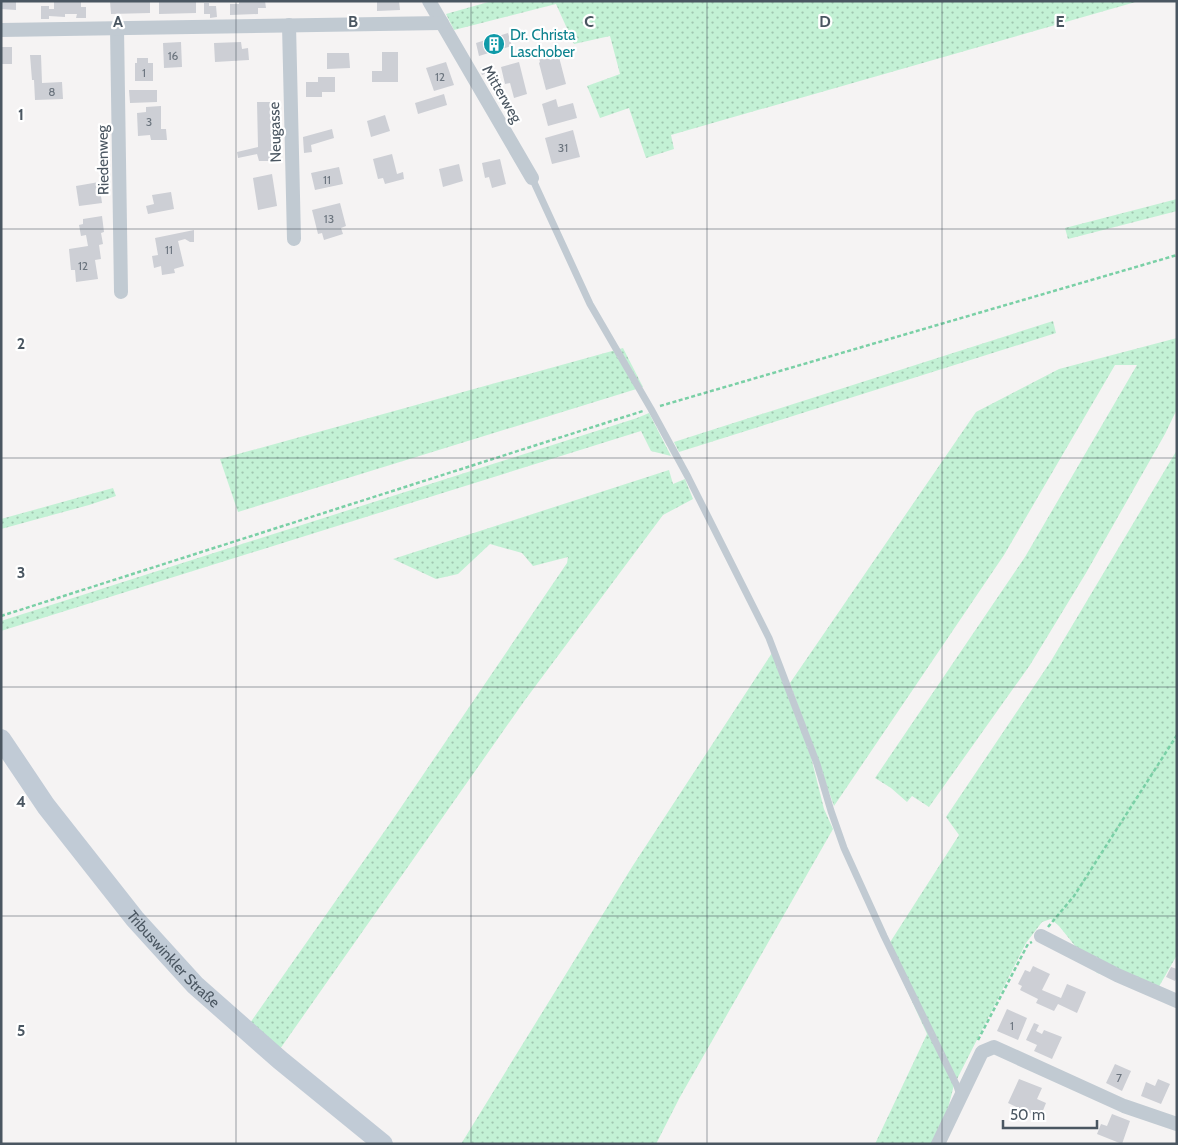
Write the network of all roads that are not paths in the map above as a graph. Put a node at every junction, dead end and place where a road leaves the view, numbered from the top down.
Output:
1 (429, 1) edge
2 (442, 23) junction
3 (289, 25) junction
4 (117, 28) junction
5 (1, 30) edge
6 (532, 178) joint
7 (294, 239) dead end
8 (121, 292) dead end
9 (1, 739) edge
10 (1040, 936) road end
11 (1177, 1001) edge
12 (960, 1096) junction
13 (1177, 1124) edge
14 (383, 1144) edge
15 (938, 1144) edge

1 - 2 street, Mitterweg
2 - 3 street
2 - 6 street, Mitterweg
3 - 4 street
3 - 7 street, Neugasse
4 - 5 street
4 - 8 street, Riedenweg
6 - 12 lane
9 - 14 street, Tribuswinkler Straße
10 - 11 street
12 - 13 street
12 - 15 street

